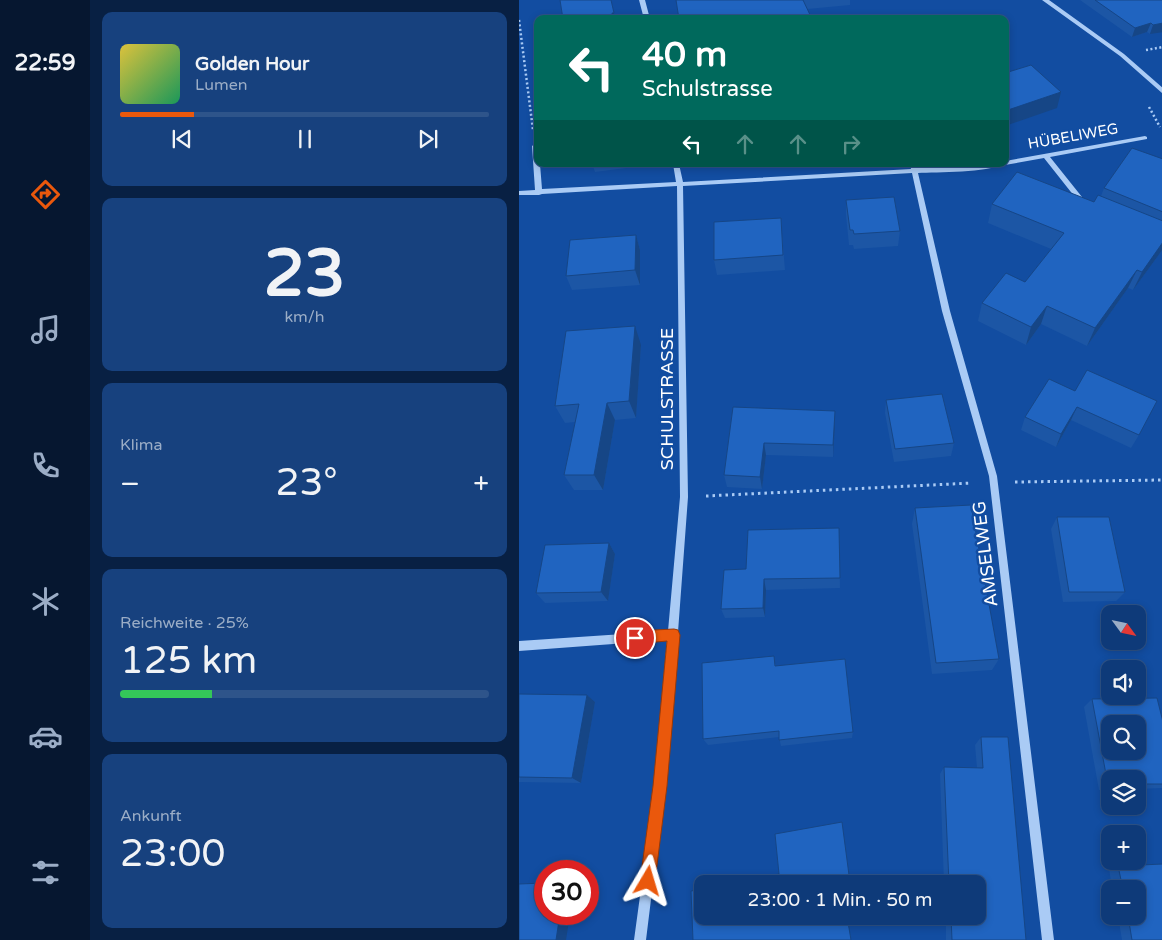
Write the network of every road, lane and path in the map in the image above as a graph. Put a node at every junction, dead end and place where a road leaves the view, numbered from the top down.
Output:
1 (642, 0) edge
2 (1045, 0) edge
3 (646, 15) edge
4 (519, 20) edge
5 (1162, 92) edge
6 (534, 138) edge
7 (1145, 138) dead end
8 (1045, 155) junction
9 (1009, 161) edge
10 (537, 167) edge
11 (677, 167) edge
12 (981, 167) edge
13 (914, 168) edge
14 (681, 184) junction
15 (519, 193) edge
16 (539, 193) junction
17 (1087, 208) edge
18 (1162, 480) edge
19 (993, 482) junction
20 (684, 498) junction
21 (674, 635) junction
22 (519, 646) edge
23 (640, 940) edge
24 (1048, 940) edge

1 - 3 street
2 - 5 street
4 - 6 path
7 - 8 street, HÜBELIWEG
8 - 9 street, HÜBELIWEG
8 - 17 street
10 - 16 street
11 - 14 street, SCHULSTRASSE
12 - 13 street
13 - 14 street
13 - 19 street, AMSELWEG
14 - 16 street
14 - 20 street, SCHULSTRASSE
15 - 16 street
18 - 19 path
19 - 20 path
19 - 24 street, AMSELWEG
20 - 21 street, SCHULSTRASSE
21 - 22 street
21 - 23 street, SCHULSTRASSE

